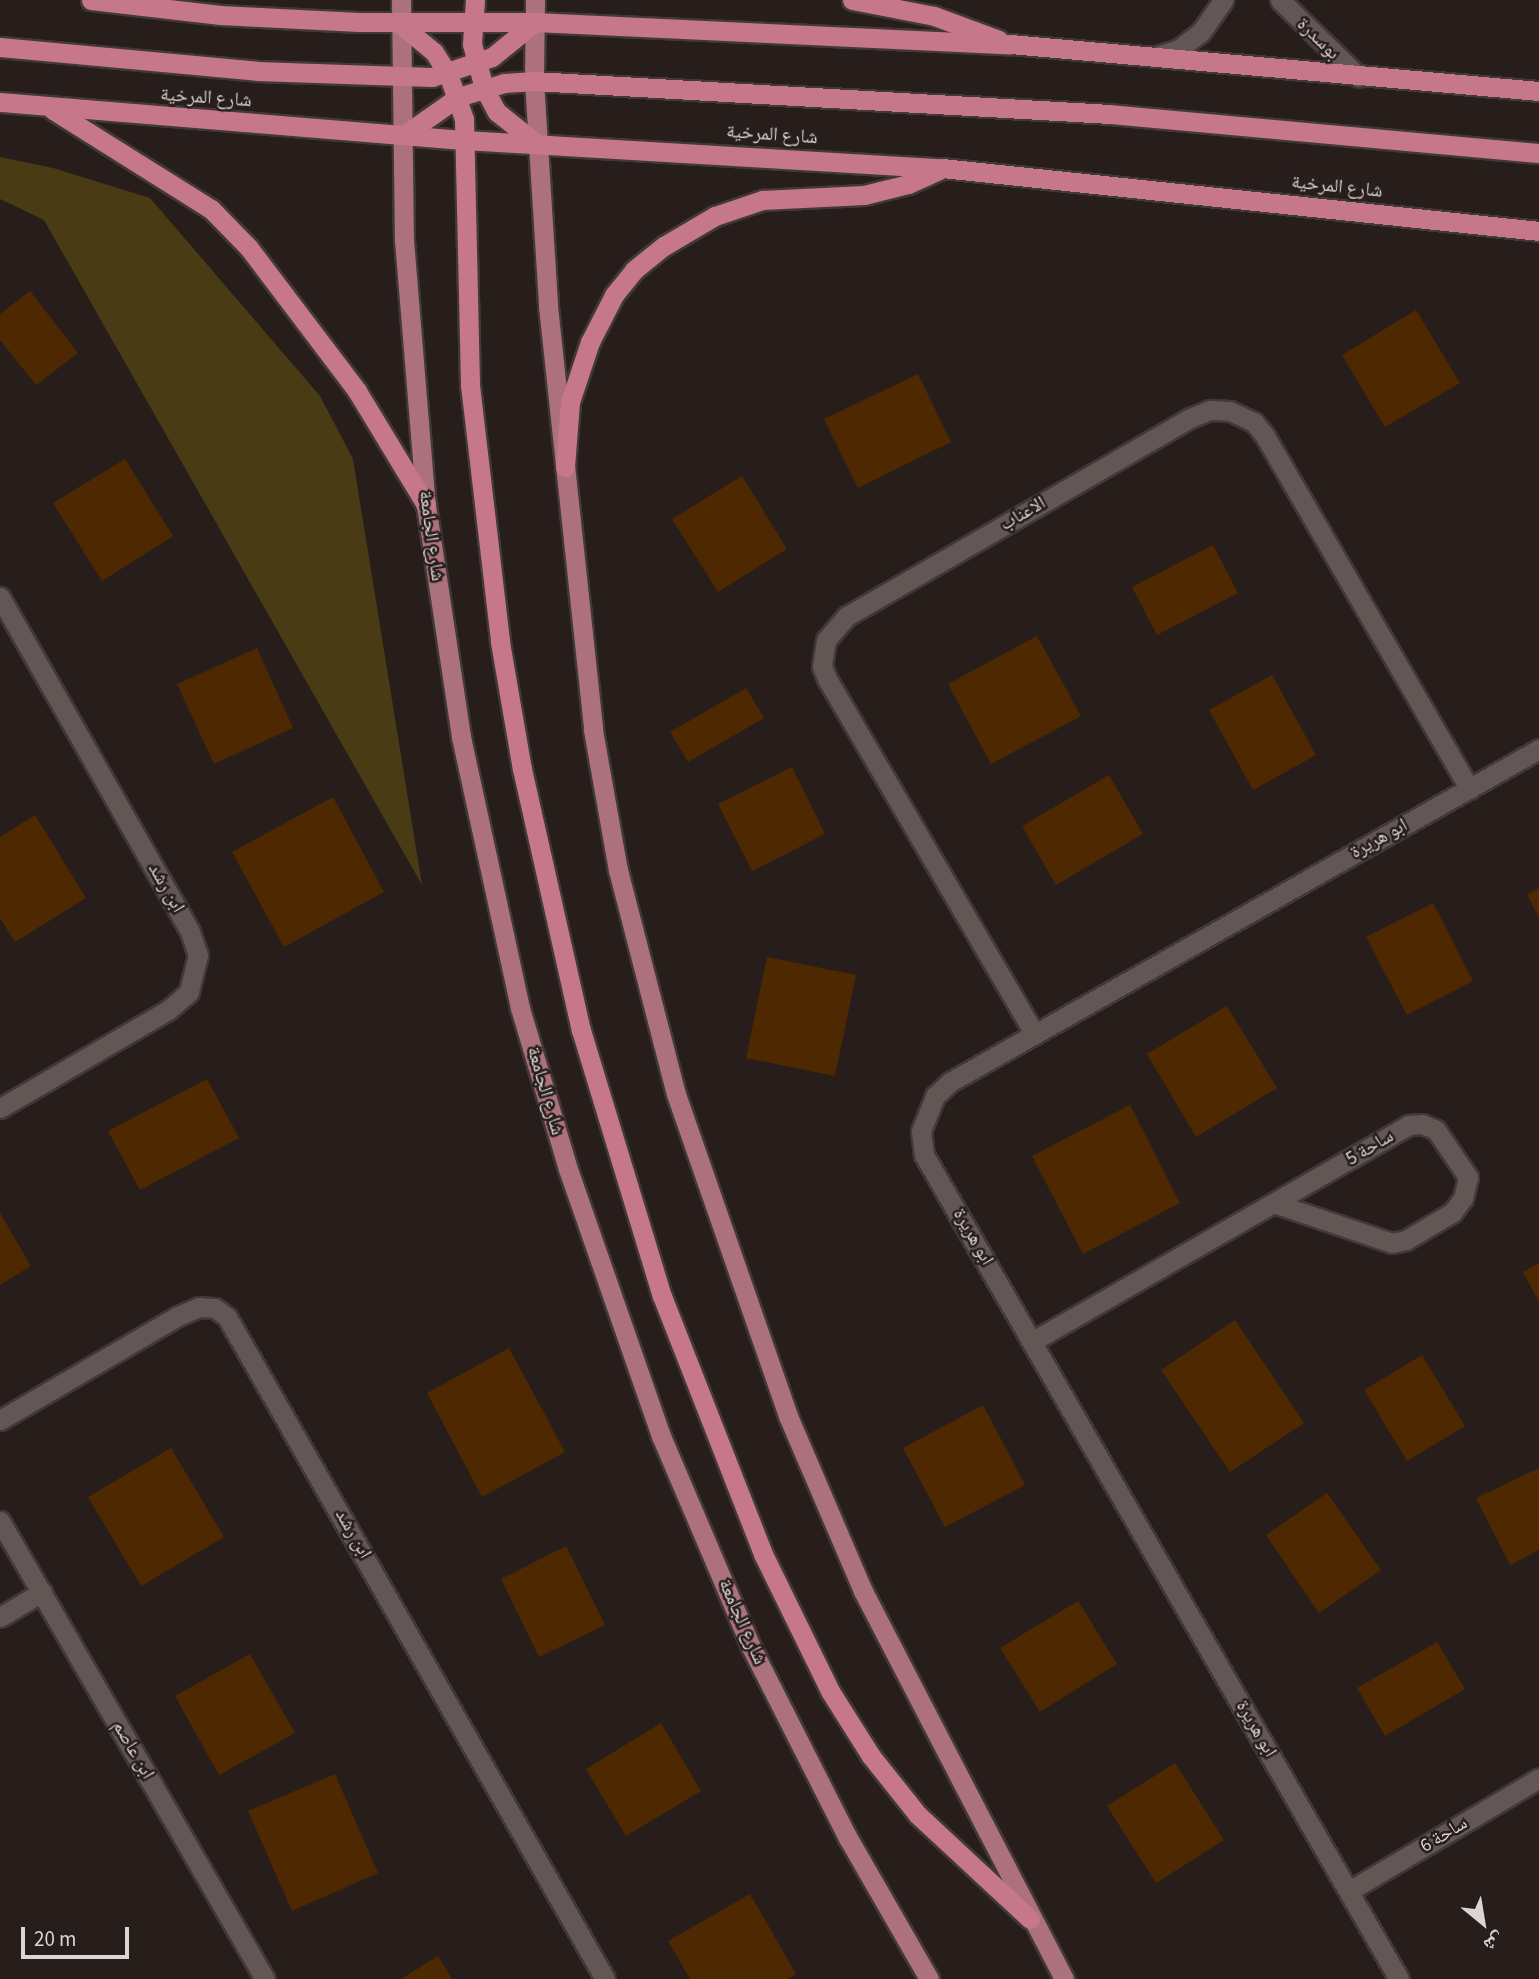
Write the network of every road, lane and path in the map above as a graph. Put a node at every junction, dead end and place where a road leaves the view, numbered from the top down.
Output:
1 (91, 0) edge
2 (401, 0) edge
3 (475, 0) edge
4 (536, 0) edge
5 (852, 0) edge
6 (1223, 0) edge
7 (1280, 0) edge
8 (117, 1) edge
9 (473, 22) junction
10 (535, 22) junction
11 (400, 24) junction
12 (1010, 44) junction
13 (0, 47) edge
14 (1152, 58) junction
15 (475, 65) junction
16 (448, 74) junction
17 (1359, 77) junction
18 (401, 78) junction
19 (534, 80) junction
20 (484, 88) junction
21 (1539, 91) edge
22 (458, 97) junction
23 (0, 102) edge
24 (52, 109) junction
25 (404, 135) junction
26 (465, 140) junction
27 (538, 144) junction
28 (1539, 153) edge
29 (943, 169) junction
30 (1539, 230) edge
31 (565, 467) junction
32 (426, 505) junction
33 (0, 597) edge
34 (1539, 749) edge
35 (1470, 789) junction
36 (1034, 1033) junction
37 (0, 1108) edge
38 (1277, 1204) junction
39 (1033, 1341) junction
40 (0, 1420) edge
41 (0, 1521) edge
42 (42, 1592) junction
43 (0, 1617) edge
44 (1539, 1778) edge
45 (1349, 1891) junction
46 (1030, 1919) junction
47 (265, 1979) edge
48 (605, 1979) edge
49 (929, 1979) edge
50 (1064, 1979) edge
51 (1399, 1979) edge

1 - 8 highway
2 - 11 main road, شارع الجامعة
3 - 9 highway
4 - 10 main road
5 - 12 highway
6 - 14 street
7 - 17 street, بوسدرة
8 - 11 highway
9 - 10 highway
9 - 11 highway
9 - 15 highway
10 - 12 highway
10 - 15 highway
10 - 19 main road
11 - 16 highway
11 - 18 main road, شارع الجامعة
12 - 14 highway
13 - 18 highway
14 - 17 highway
15 - 16 highway
15 - 20 highway
16 - 18 highway
16 - 22 highway
17 - 21 highway
18 - 25 main road, شارع الجامعة
19 - 20 highway
19 - 27 main road
19 - 28 highway
20 - 22 highway
20 - 27 highway
22 - 25 highway
22 - 26 highway
23 - 24 highway, شارع المرخية
24 - 25 highway, شارع المرخية
24 - 32 highway
25 - 26 highway, شارع المرخية
25 - 32 main road, شارع الجامعة
26 - 27 highway, شارع المرخية
26 - 46 highway
27 - 29 highway, شارع المرخية
27 - 31 main road
29 - 30 highway, شارع المرخية
29 - 31 highway
31 - 46 main road
32 - 49 main road, شارع الجامعة
33 - 37 street, ابن رشد
34 - 35 street, ابو هريرة
35 - 36 street, ابو هريرة
35 - 36 street, الاعناب
36 - 39 street, ابو هريرة
38 - 38 street, ساحة 5
38 - 39 street, ساحة 5
39 - 45 street, ابو هريرة
40 - 48 street, ابن رشد
41 - 42 street, ابن عاصم
42 - 43 street
42 - 47 street, ابن عاصم
44 - 45 street, ساحة 6
45 - 51 street, ابو هريرة
46 - 50 main road

